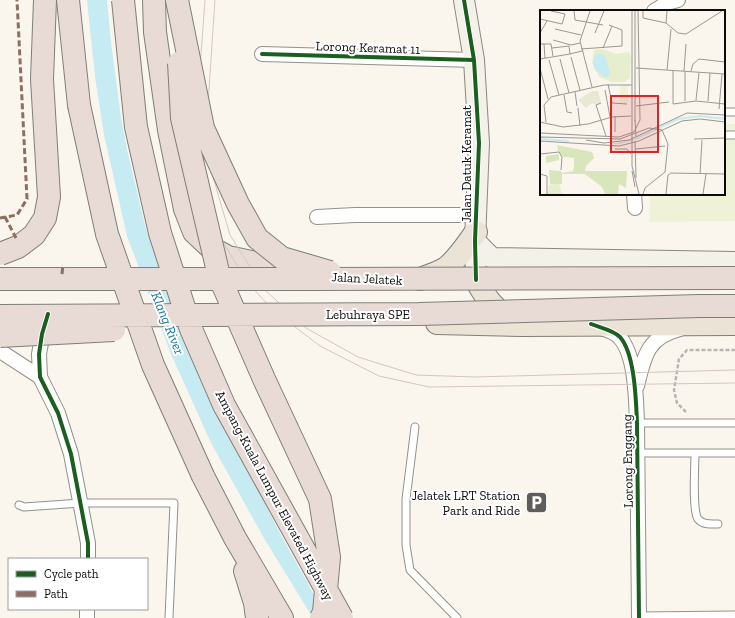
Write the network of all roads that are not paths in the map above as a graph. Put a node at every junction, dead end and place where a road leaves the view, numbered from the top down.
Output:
1 (44, 0) edge
2 (68, 0) edge
3 (124, 0) edge
4 (154, 0) edge
5 (176, 0) edge
6 (464, 0) edge
7 (678, 0) edge
8 (656, 10) edge
9 (262, 54) dead end
10 (474, 60) junction
11 (316, 217) dead end
12 (476, 229) junction
13 (0, 254) edge
14 (735, 262) edge
15 (0, 263) edge
16 (0, 274) edge
17 (310, 275) junction
18 (699, 278) junction
19 (735, 278) edge
20 (0, 279) edge
21 (415, 280) junction
22 (476, 280) junction
23 (735, 285) edge
24 (735, 306) edge
25 (58, 314) junction
26 (419, 314) junction
27 (0, 315) edge
28 (592, 324) junction
29 (700, 324) junction
30 (735, 324) edge
31 (522, 325) junction
32 (0, 336) edge
33 (0, 351) edge
34 (40, 377) junction
35 (636, 391) junction
36 (637, 423) junction
37 (735, 423) edge
38 (416, 427) dead end
39 (638, 453) junction
40 (695, 454) junction
41 (735, 454) edge
42 (81, 503) junction
43 (19, 505) dead end
44 (718, 524) dead end
45 (235, 538) junction
46 (88, 558) edge
47 (735, 616) edge
48 (639, 617) edge
49 (169, 618) edge
50 (257, 618) edge
51 (282, 618) edge
52 (321, 618) edge
53 (342, 618) edge
54 (457, 618) edge

1 - 13 highway, bridge
1 - 15 highway, bridge
2 - 45 highway, bridge
3 - 53 highway, Ampang-Kuala Lumpur Elevated Highway, bridge
4 - 17 highway
5 - 18 highway, bridge
5 - 52 highway, bridge
6 - 10 street, Jalan Datuk Keramat
7 - 8 street
9 - 10 street, Lorong Keramat 11
10 - 12 street, Jalan Datuk Keramat
11 - 12 street
12 - 14 street
12 - 21 main road
12 - 22 street, Jalan Datuk Keramat
16 - 17 main road, Jalan Jelatek, bridge
17 - 21 main road, Jalan Jelatek
18 - 19 highway, bridge
18 - 20 highway, bridge
21 - 22 main road, Jalan Jelatek
22 - 23 main road, Jalan Jelatek
22 - 31 main road
24 - 26 highway, Lebuhraya SPE, bridge
25 - 27 main road
25 - 31 main road, bridge
25 - 34 street
26 - 27 highway, Lebuhraya SPE, bridge
26 - 32 highway, bridge
28 - 29 main road
28 - 31 main road
28 - 35 street, Lorong Enggang
29 - 30 main road
29 - 35 street, Lorong Enggang
33 - 34 street
34 - 42 street
35 - 36 street, Lorong Enggang
36 - 37 lane
36 - 39 street, Lorong Enggang
38 - 54 lane
39 - 40 lane
39 - 48 street, Lorong Enggang
40 - 41 lane
40 - 44 lane
42 - 43 lane
42 - 46 street
42 - 49 lane
45 - 50 highway
45 - 51 highway
47 - 48 lane

